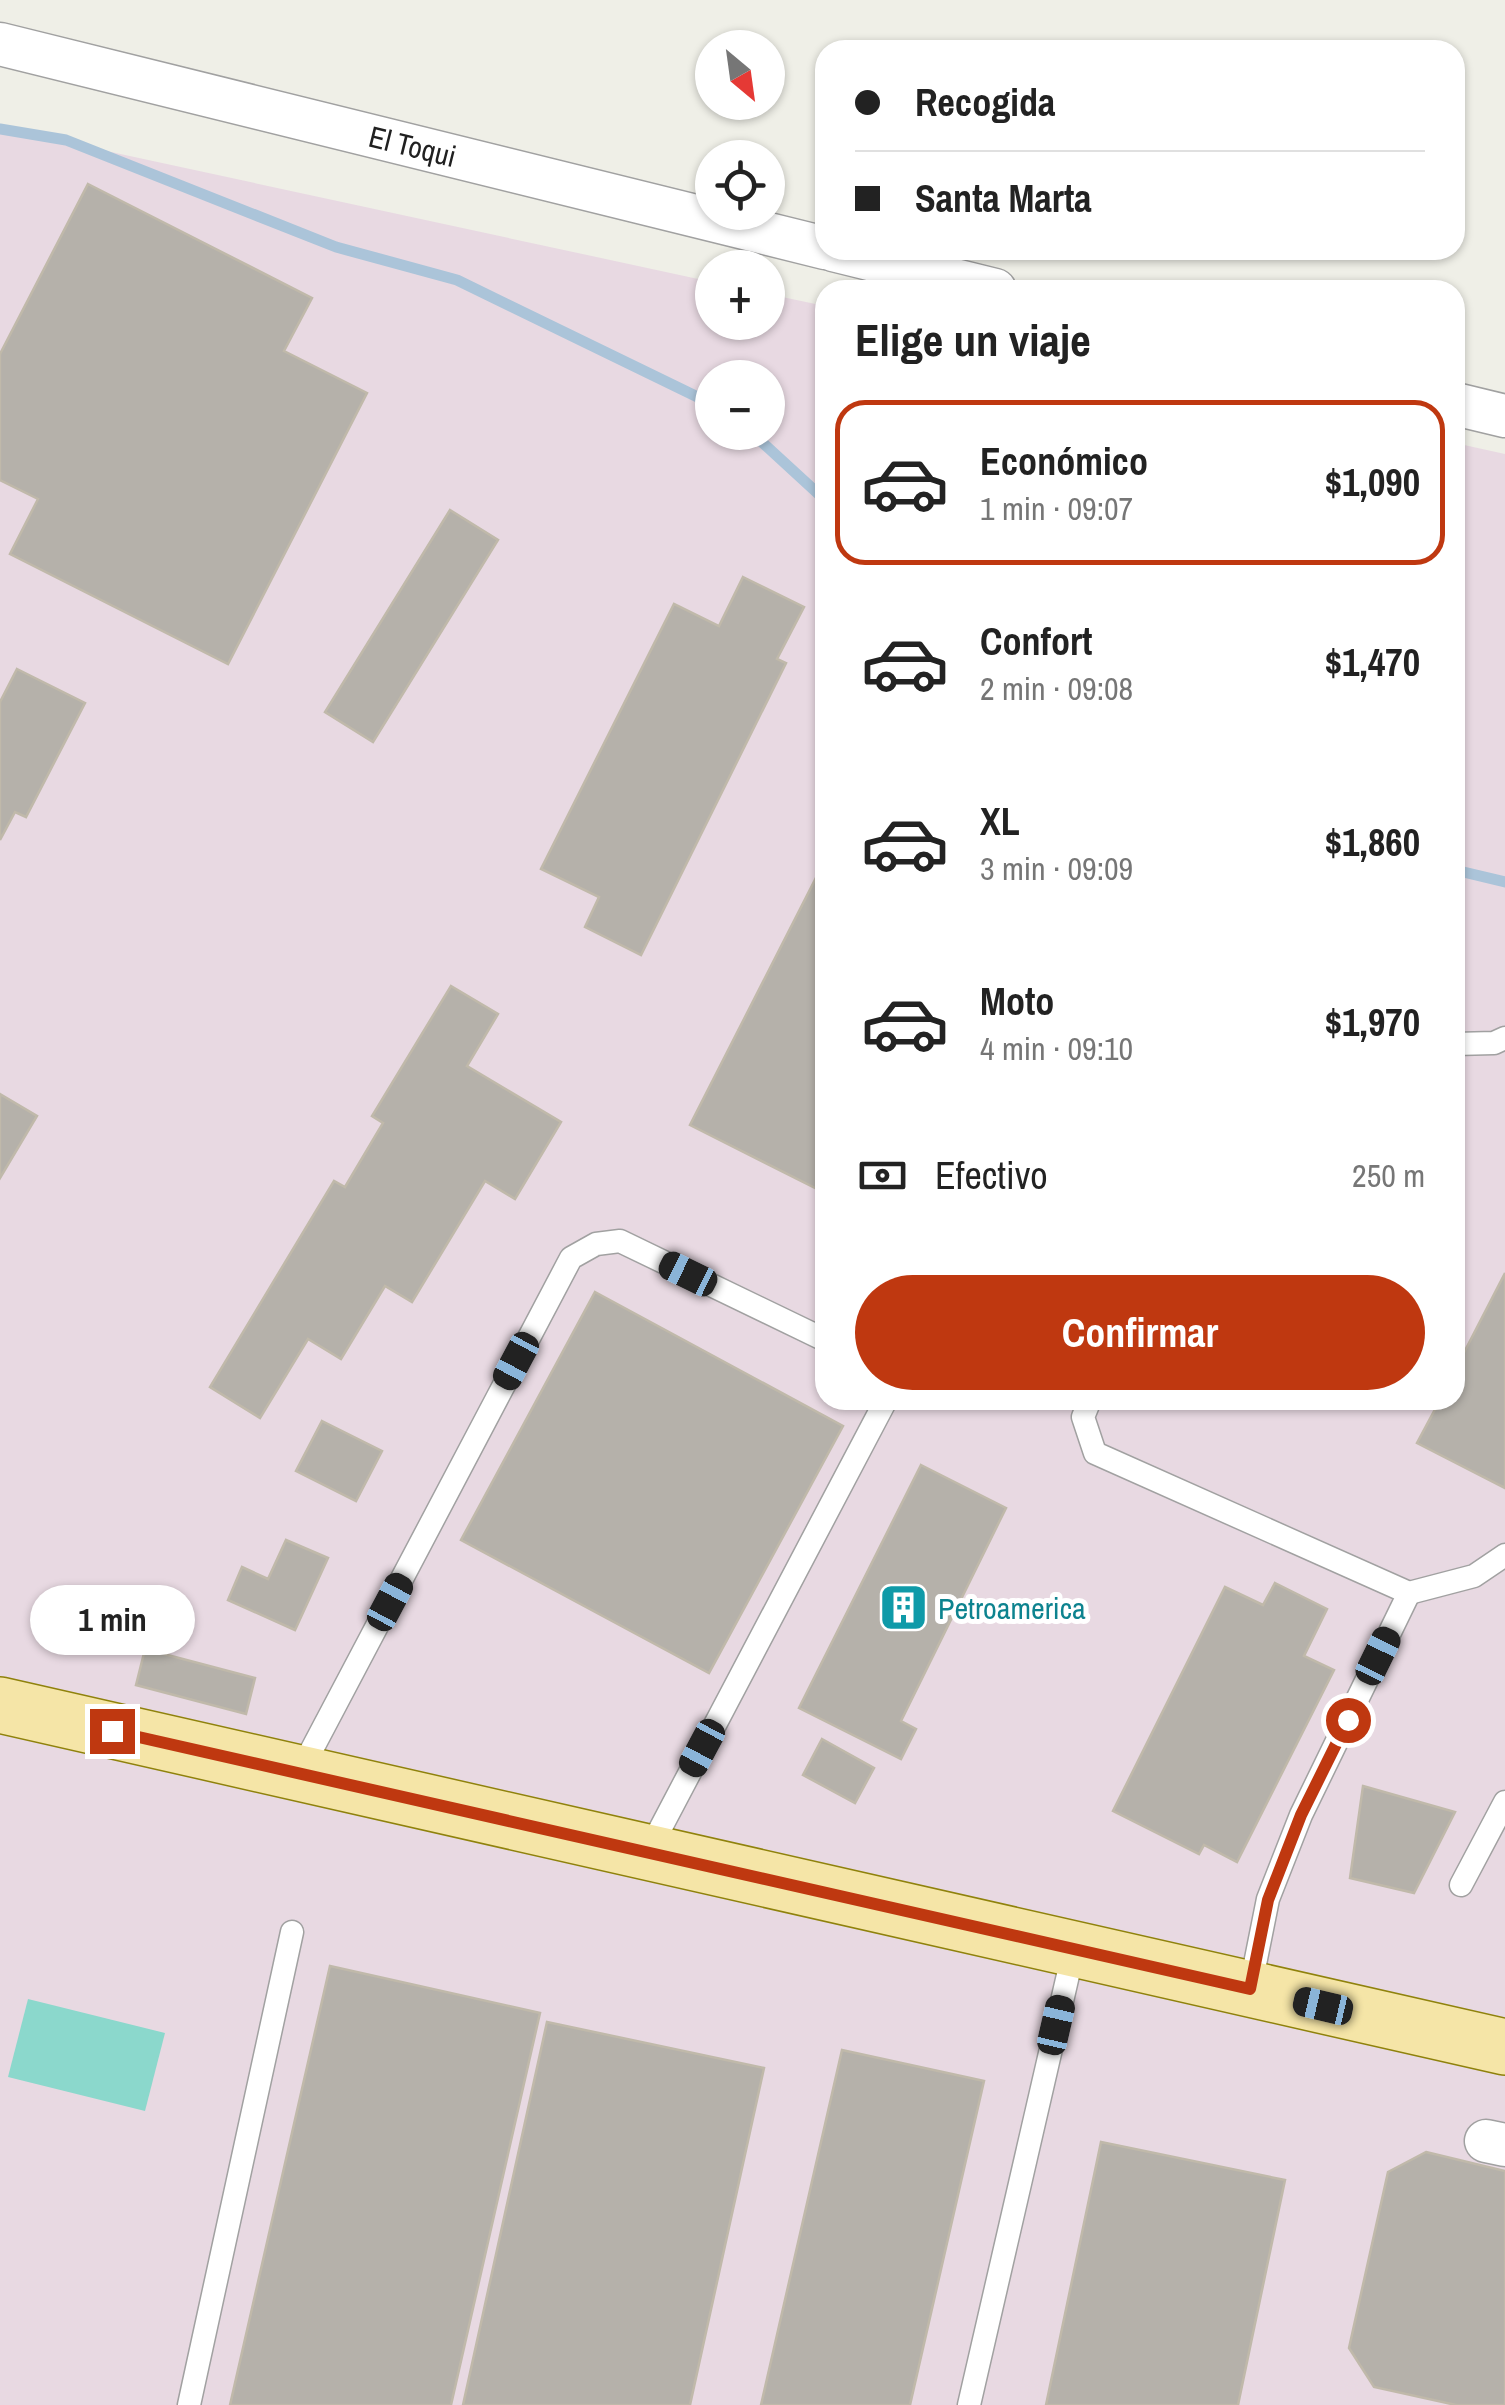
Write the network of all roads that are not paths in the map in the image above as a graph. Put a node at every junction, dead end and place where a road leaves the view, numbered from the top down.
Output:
1 (0, 44) edge
2 (815, 246) edge
3 (874, 260) edge
4 (955, 280) edge
5 (1465, 406) edge
6 (1505, 416) edge
7 (1505, 1038) edge
8 (1465, 1044) edge
9 (815, 1335) edge
10 (881, 1410) edge
11 (1086, 1410) edge
12 (1505, 1555) edge
13 (1409, 1592) junction
14 (0, 1705) edge
15 (299, 1773) junction
16 (1505, 1802) edge
17 (648, 1852) junction
18 (1461, 1885) dead end
19 (292, 1932) dead end
20 (1074, 1949) junction
21 (1250, 1989) junction
22 (1505, 2047) edge
23 (189, 2405) edge
24 (969, 2405) edge

1 - 2 street, El Toqui
3 - 4 street
5 - 6 street
7 - 8 lane
9 - 15 lane
10 - 17 lane
11 - 13 lane
12 - 13 lane
13 - 21 lane
14 - 15 main road
15 - 17 main road
16 - 18 lane
17 - 20 main road
19 - 23 lane
20 - 21 main road
20 - 24 lane
21 - 22 main road

